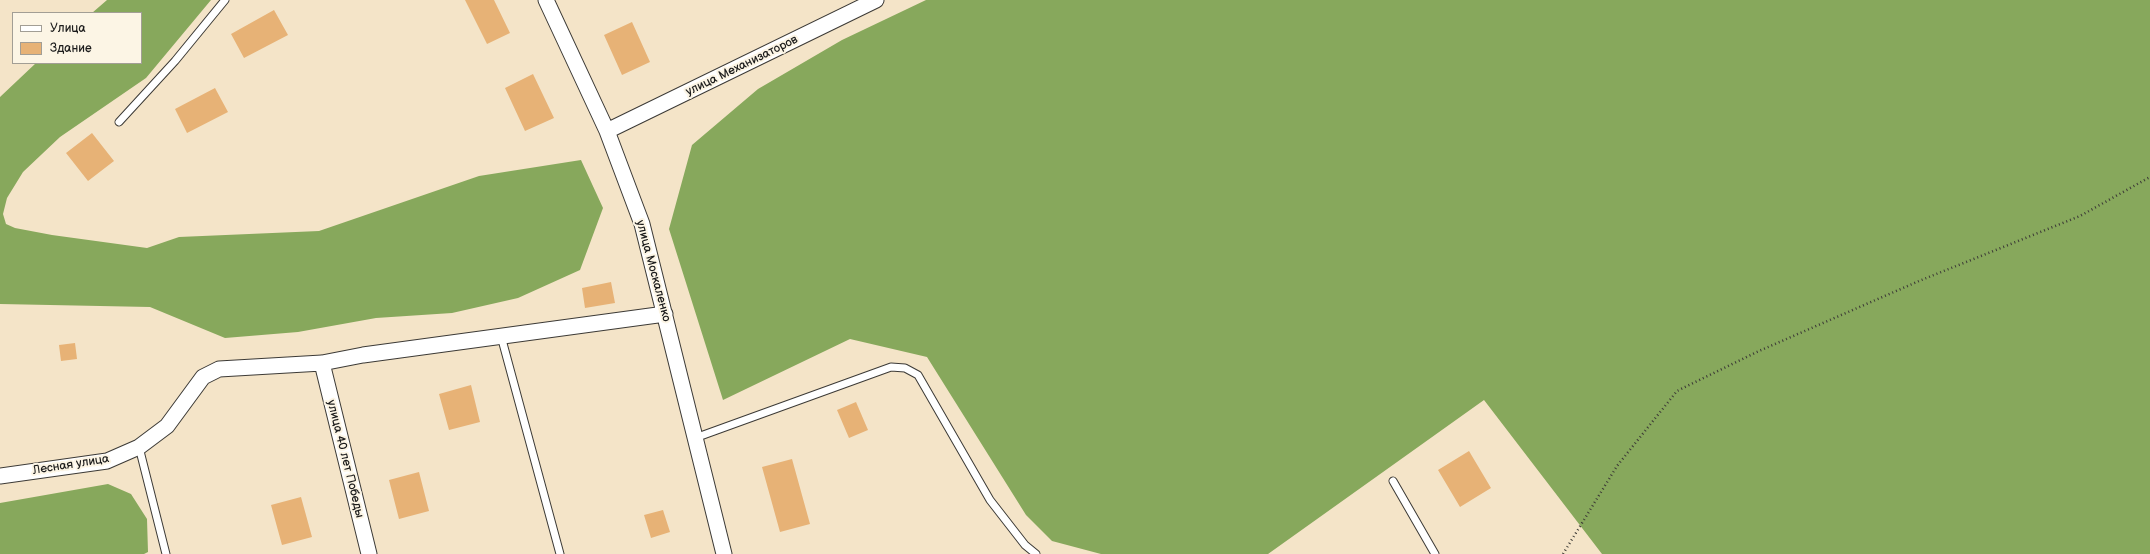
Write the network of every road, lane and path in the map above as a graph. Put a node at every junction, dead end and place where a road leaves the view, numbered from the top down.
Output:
1 (225, 0) edge
2 (546, 0) edge
3 (876, 0) edge
4 (119, 122) dead end
5 (607, 131) junction
6 (2150, 177) edge
7 (665, 314) junction
8 (501, 336) junction
9 (322, 363) junction
10 (695, 438) junction
11 (139, 447) junction
12 (0, 476) edge
13 (1393, 481) dead end
14 (166, 554) edge
15 (369, 554) edge
16 (560, 554) edge
17 (724, 554) edge
18 (1036, 554) edge
19 (1435, 554) edge
20 (1563, 554) edge

1 - 4 lane
2 - 5 street, улица Москаленко
3 - 5 street, улица Механизаторов
5 - 7 street, улица Москаленко
6 - 20 path
7 - 8 street, Лесная улица
7 - 10 street, улица Москаленко
8 - 9 street, Лесная улица
8 - 16 lane
9 - 11 street, Лесная улица
9 - 15 street, улица 40 лет Победы
10 - 17 street, улица Москаленко
10 - 18 lane
11 - 12 street, Лесная улица
11 - 14 lane
13 - 19 lane

